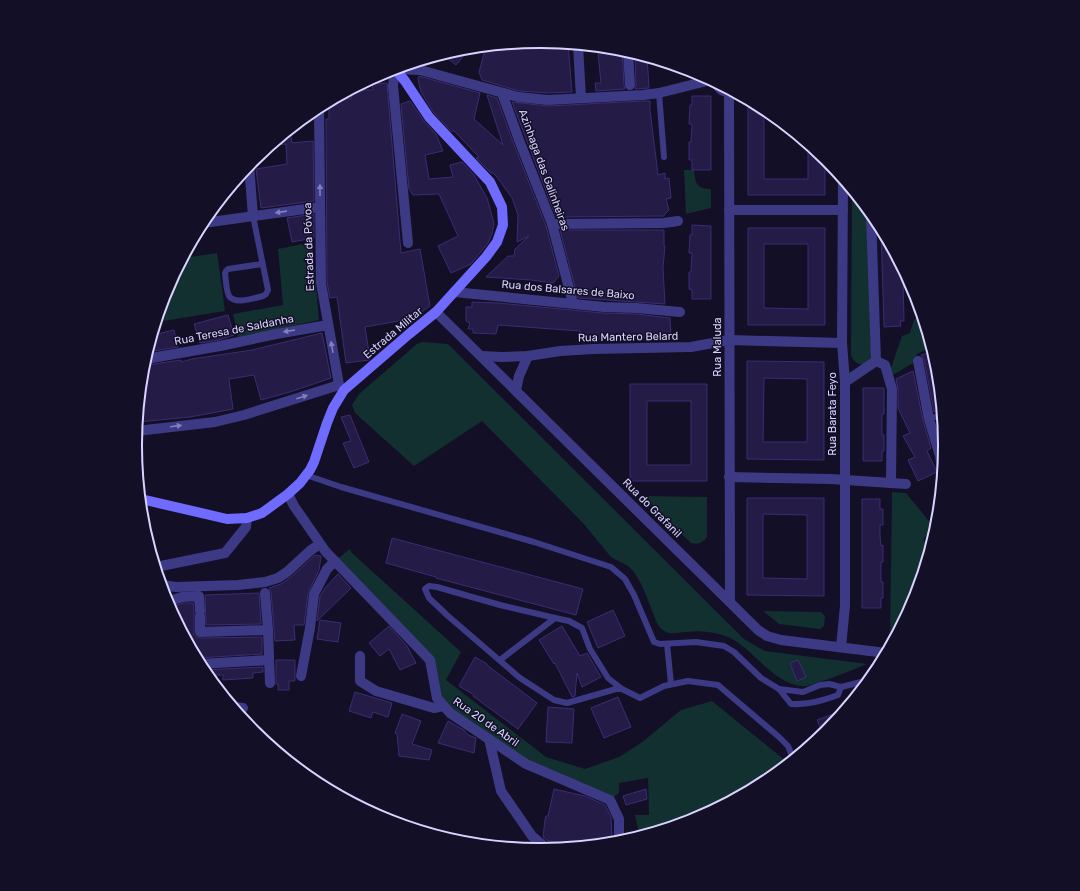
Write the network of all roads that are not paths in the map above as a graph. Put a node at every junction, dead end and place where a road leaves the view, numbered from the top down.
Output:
1 (578, 50) edge
2 (628, 58) edge
3 (410, 70) edge
4 (399, 74) edge
5 (394, 76) edge
6 (702, 82) edge
7 (630, 85) dead end
8 (502, 93) junction
9 (659, 93) junction
10 (730, 96) edge
11 (581, 98) junction
12 (319, 115) edge
13 (664, 157) dead end
14 (250, 174) edge
15 (843, 188) edge
16 (320, 207) junction
17 (729, 210) junction
18 (843, 210) junction
19 (253, 216) junction
20 (678, 221) dead end
21 (211, 222) edge
22 (552, 224) junction
23 (872, 227) edge
24 (408, 243) dead end
25 (262, 264) junction
26 (454, 292) junction
27 (572, 303) junction
28 (436, 312) junction
29 (680, 312) dead end
30 (328, 325) junction
31 (729, 340) junction
32 (842, 343) junction
33 (482, 356) junction
34 (528, 356) junction
35 (152, 358) edge
36 (876, 361) junction
37 (918, 361) dead end
38 (845, 382) junction
39 (341, 388) junction
40 (516, 390) junction
41 (937, 417) edge
42 (929, 419) junction
43 (143, 430) edge
44 (938, 449) edge
45 (306, 475) junction
46 (729, 477) junction
47 (844, 480) junction
48 (891, 482) junction
49 (906, 484) dead end
50 (288, 494) junction
51 (147, 500) edge
52 (247, 518) junction
53 (320, 544) junction
54 (335, 561) junction
55 (162, 566) edge
56 (168, 585) edge
57 (265, 593) dead end
58 (174, 600) edge
59 (730, 601) junction
60 (555, 618) junction
61 (268, 630) junction
62 (667, 644) junction
63 (841, 647) junction
64 (879, 652) edge
65 (360, 656) dead end
66 (269, 660) junction
67 (500, 660) junction
68 (208, 664) edge
69 (301, 676) dead end
70 (270, 683) dead end
71 (858, 683) edge
72 (671, 684) junction
73 (841, 687) junction
74 (622, 689) junction
75 (779, 689) junction
76 (443, 706) junction
77 (489, 739) junction
78 (791, 753) edge
79 (619, 835) edge
80 (540, 843) edge

1 - 11 street
2 - 7 street
3 - 8 street, Azinhaga das Galinheiras
4 - 26 street, Estrada Militar
5 - 24 street
6 - 9 street, Azinhaga das Galinheiras
8 - 11 street, Azinhaga das Galinheiras
8 - 22 street, Azinhaga das Galinheiras
9 - 11 street, Azinhaga das Galinheiras
9 - 13 lane
10 - 17 street, Rua Maluda
16 -> 12 street, Estrada da Póvoa
14 - 19 street
15 - 18 street, Rua Barata Feyo
16 -> 19 street
16 - 30 street, Estrada da Póvoa
17 - 18 street
17 - 31 street, Rua Maluda
18 - 32 street, Rua Barata Feyo
19 - 21 street
19 - 25 lane
20 - 22 street
22 - 27 street, Azinhaga das Galinheiras
23 - 36 street
25 - 25 lane
26 - 27 street, Rua dos Balsares de Baixo
26 - 28 street, Estrada Militar
27 - 29 street, Rua dos Balsares de Baixo
28 - 33 street, Rua do Grafanil
28 - 39 street, Estrada Militar
30 -> 35 street, Rua Teresa de Saldanha
39 -> 30 street, Estrada da Póvoa
31 - 32 street, Rua Mantero Belard
31 - 34 street, Rua Mantero Belard
31 - 46 street, Rua Maluda
32 - 38 street, Rua Barata Feyo
33 - 34 street, Rua Mantero Belard
33 - 40 street, Rua do Grafanil
34 - 40 street
36 - 38 street
36 - 48 street
37 - 42 street
38 - 47 street, Rua Barata Feyo
43 -> 39 street
39 - 45 street, Estrada Militar
40 - 59 street, Rua do Grafanil
41 - 42 lane
42 - 44 street
45 - 50 street, Estrada Militar
45 - 62 lane
46 - 47 street
46 - 59 street, Rua Maluda
47 - 48 street
47 - 63 street, Rua Barata Feyo
48 - 49 street
50 - 52 street, Estrada Militar
50 - 53 street, Rua 20 de Abril
51 - 52 street, Estrada Militar
52 - 55 street
53 - 54 street, Rua 20 de Abril
53 - 56 street
54 - 69 street
54 - 76 street, Rua 20 de Abril
57 - 61 street
58 - 61 street
59 - 63 street, Rua do Grafanil
60 - 67 lane
60 - 67 lane
60 - 74 lane
61 - 66 street
62 - 72 lane
62 - 75 lane
63 - 64 street, Rua do Grafanil
65 - 76 street
66 - 68 street
66 - 70 street
67 - 74 lane
71 - 73 lane
72 - 74 lane
72 - 78 lane
73 - 75 lane
73 - 75 lane
76 - 77 street, Rua 20 de Abril
77 - 79 street, Rua 20 de Abril
77 - 80 street

